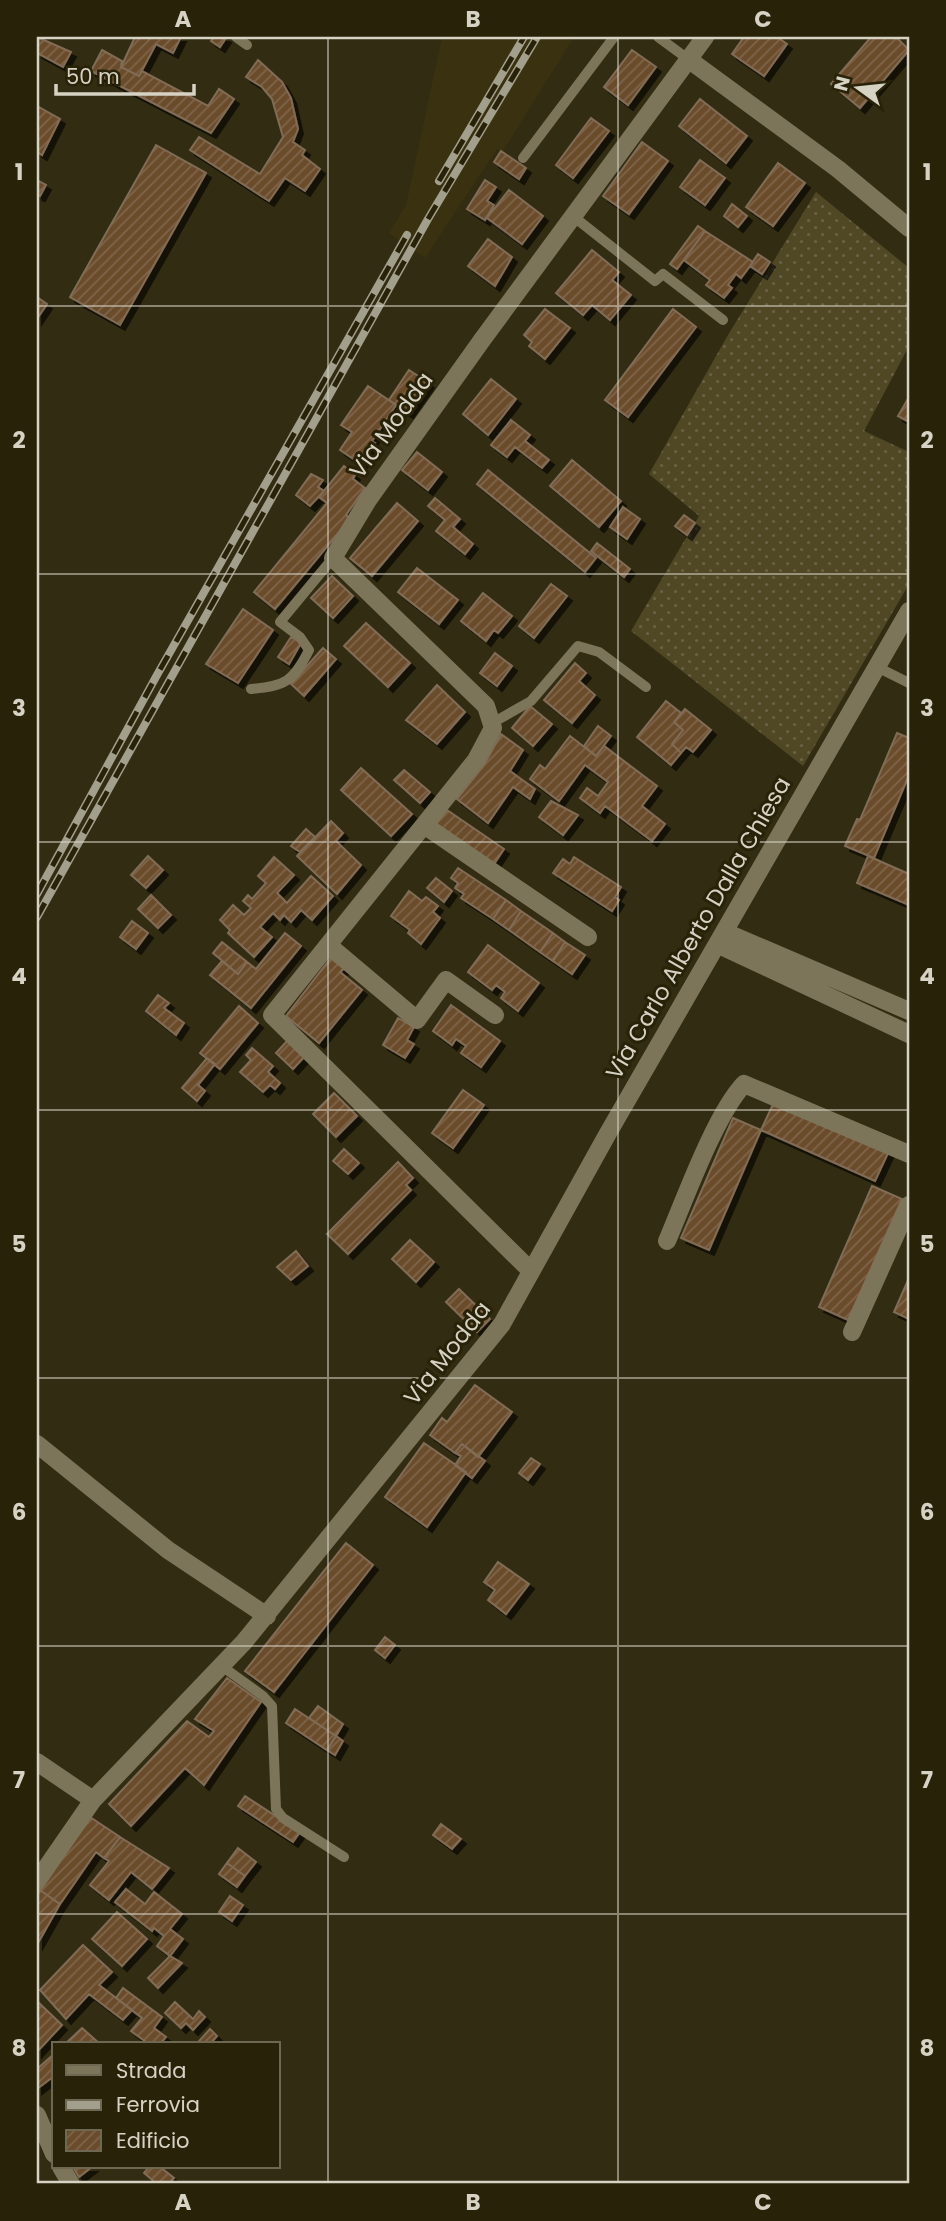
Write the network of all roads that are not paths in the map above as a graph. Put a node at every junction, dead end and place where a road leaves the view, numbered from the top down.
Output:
1 (236, 37) edge
2 (614, 37) edge
3 (658, 37) edge
4 (705, 37) edge
5 (247, 45) dead end
6 (688, 59) junction
7 (523, 158) dead end
8 (574, 217) junction
9 (909, 228) edge
10 (723, 320) dead end
11 (333, 558) junction
12 (909, 611) edge
13 (877, 667) junction
14 (909, 669) edge
15 (906, 681) edge
16 (646, 687) dead end
17 (251, 689) dead end
18 (494, 722) junction
19 (424, 825) junction
20 (588, 937) dead end
21 (721, 938) junction
22 (328, 945) junction
23 (909, 1011) edge
24 (495, 1015) dead end
25 (909, 1034) edge
26 (909, 1154) edge
27 (909, 1205) edge
28 (667, 1241) dead end
29 (531, 1271) junction
30 (852, 1332) dead end
31 (37, 1444) edge
32 (267, 1616) junction
33 (223, 1667) junction
34 (37, 1762) edge
35 (93, 1800) junction
36 (344, 1857) dead end
37 (37, 1881) edge
38 (37, 2115) edge
39 (52, 2149) edge
40 (62, 2168) edge
41 (71, 2184) edge

1 - 5 lane
2 - 7 lane
3 - 6 lane
4 - 6 street, Via Modda
6 - 8 street, Via Modda
6 - 9 street
8 - 10 lane
8 - 11 street, Via Modda
11 - 17 lane
11 - 18 street
12 - 13 street, Via Carlo Alberto Dalla Chiesa
13 - 15 lane
13 - 21 street, Via Carlo Alberto Dalla Chiesa
14 - 15 lane
16 - 18 lane
18 - 19 street
19 - 20 street
19 - 22 street
21 - 23 street
21 - 25 street
21 - 29 street, Via Carlo Alberto Dalla Chiesa
22 - 24 street
22 - 29 street
26 - 28 street
27 - 30 street
29 - 32 street, Via Modda
31 - 32 street
32 - 33 street, Via Modda
33 - 35 street, Via Modda
33 - 36 lane
34 - 35 street
35 - 37 street, Via Modda
38 - 39 street
40 - 41 street

